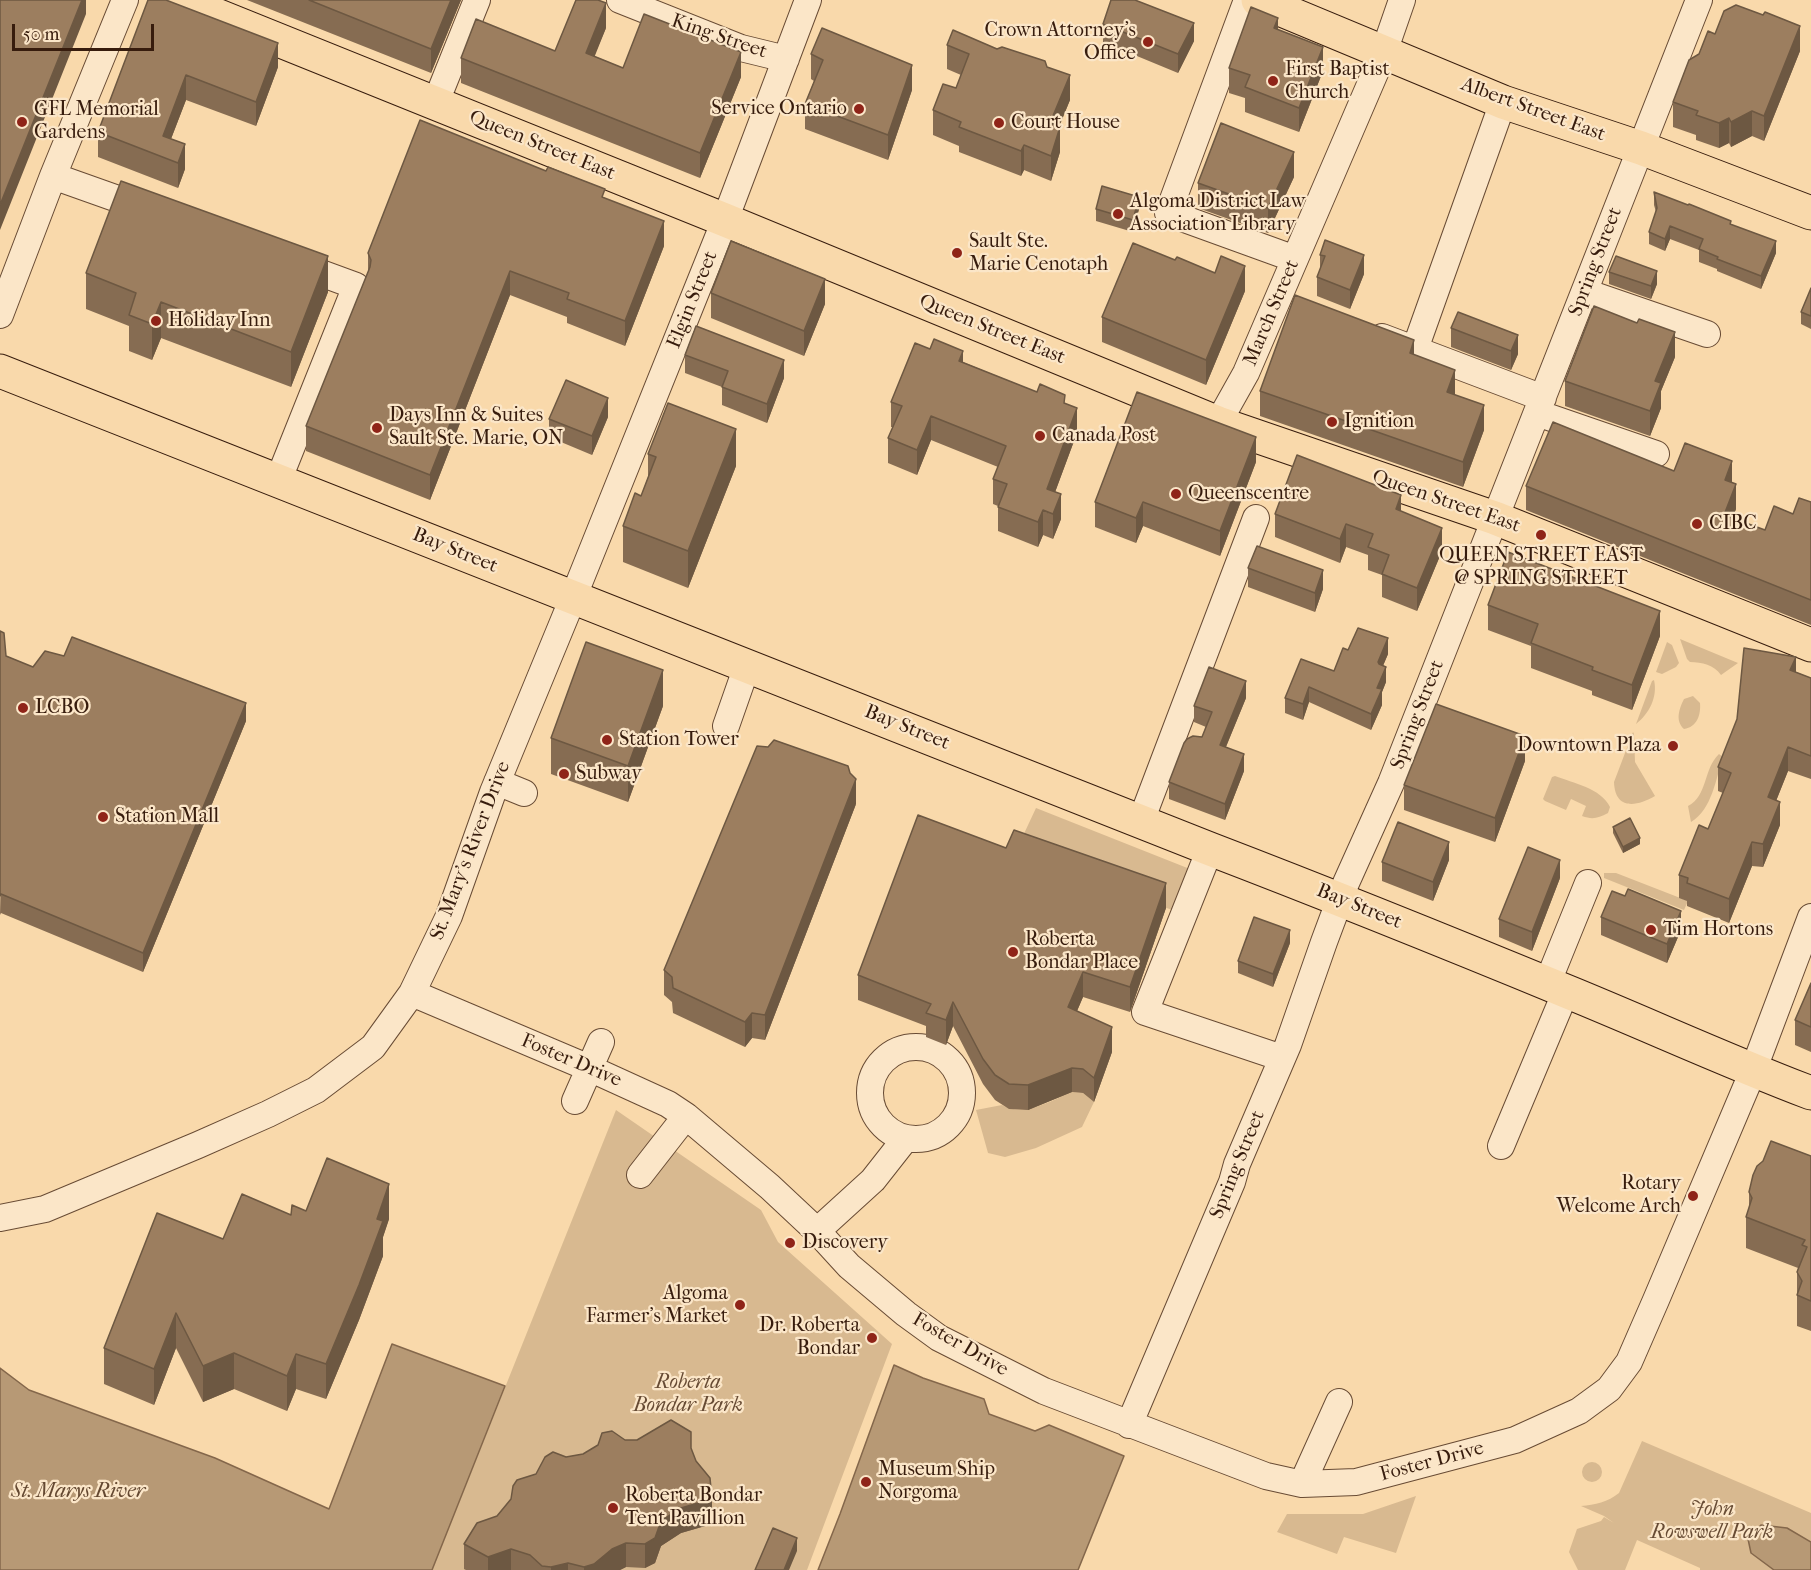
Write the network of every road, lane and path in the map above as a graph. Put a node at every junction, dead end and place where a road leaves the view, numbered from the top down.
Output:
1 (125, 0) edge
2 (179, 0) edge
3 (477, 0) edge
4 (620, 0) edge
5 (808, 0) edge
6 (1247, 0) edge
7 (1258, 0) edge
8 (1402, 0) edge
9 (1699, 0) edge
10 (1384, 52) junction
11 (786, 59) junction
12 (442, 87) dead end
13 (1503, 102) junction
14 (1641, 148) junction
15 (53, 176) junction
16 (1811, 213) edge
17 (170, 218) edge
18 (725, 220) junction
19 (278, 258) edge
20 (1295, 259) junction
21 (1585, 292) junction
22 (0, 315) edge
23 (1362, 329) edge
24 (1707, 334) dead end
25 (1415, 349) junction
26 (0, 371) edge
27 (1540, 405) junction
28 (1218, 423) junction
29 (1656, 454) dead end
30 (278, 481) junction
31 (1256, 518) dead end
32 (1495, 518) junction
33 (573, 598) junction
34 (1811, 645) edge
35 (747, 666) junction
36 (726, 726) dead end
37 (497, 782) junction
38 (524, 794) dead end
39 (1141, 821) junction
40 (1210, 849) junction
41 (1588, 883) dead end
42 (1341, 899) junction
43 (1811, 917) edge
44 (1556, 988) junction
45 (412, 993) junction
46 (601, 1042) dead end
47 (1282, 1058) junction
48 (589, 1068) junction
49 (1753, 1071) junction
50 (1811, 1093) edge
51 (575, 1101) dead end
52 (686, 1116) junction
53 (906, 1138) dead end
54 (1501, 1146) dead end
55 (640, 1175) dead end
56 (0, 1218) edge
57 (817, 1231) junction
58 (1339, 1402) dead end
59 (1129, 1425) junction
60 (1302, 1484) junction

1 - 15 street
2 - 18 main road, Queen Street East
3 - 12 street
4 - 11 street, King Street
5 - 11 street, Elgin Street
6 - 20 street
7 - 10 main road, Albert Street East
8 - 10 street, March Street
9 - 14 street, Spring Street
10 - 13 main road, Albert Street East
10 - 20 street, March Street
11 - 18 street, Elgin Street
13 - 14 main road, Albert Street East
13 - 25 street
14 - 16 main road, Albert Street East
14 - 21 street, Spring Street
15 - 17 street
15 - 22 street
18 - 28 main road, Queen Street East
18 - 33 street, Elgin Street
19 - 30 street
20 - 28 street, March Street
21 - 24 street
21 - 27 street, Spring Street
23 - 25 street
25 - 27 street
26 - 30 main road, Bay Street
27 - 29 street
27 - 32 street, Spring Street
28 - 32 main road, Queen Street East
30 - 33 main road, Bay Street
31 - 39 street
32 - 34 main road, Queen Street East
32 - 42 street, Spring Street
33 - 35 main road, Bay Street
33 - 37 street, St. Mary's River Drive
35 - 36 street
35 - 39 main road, Bay Street
37 - 38 street
37 - 45 street, St. Mary's River Drive
39 - 40 main road, Bay Street
40 - 42 main road, Bay Street
40 - 47 street
41 - 44 street
42 - 44 main road, Bay Street
42 - 47 street, Spring Street
43 - 49 street, Foster Drive
44 - 49 main road, Bay Street
44 - 54 street
45 - 48 street, Foster Drive
45 - 56 street, St. Mary's River Drive
46 - 48 street
47 - 59 street, Spring Street
48 - 51 street
48 - 52 street, Foster Drive
49 - 50 main road, Bay Street
49 - 60 street, Foster Drive
52 - 55 street
52 - 57 street, Foster Drive
53 - 57 street
57 - 59 street, Foster Drive
58 - 60 street
59 - 60 street, Foster Drive

